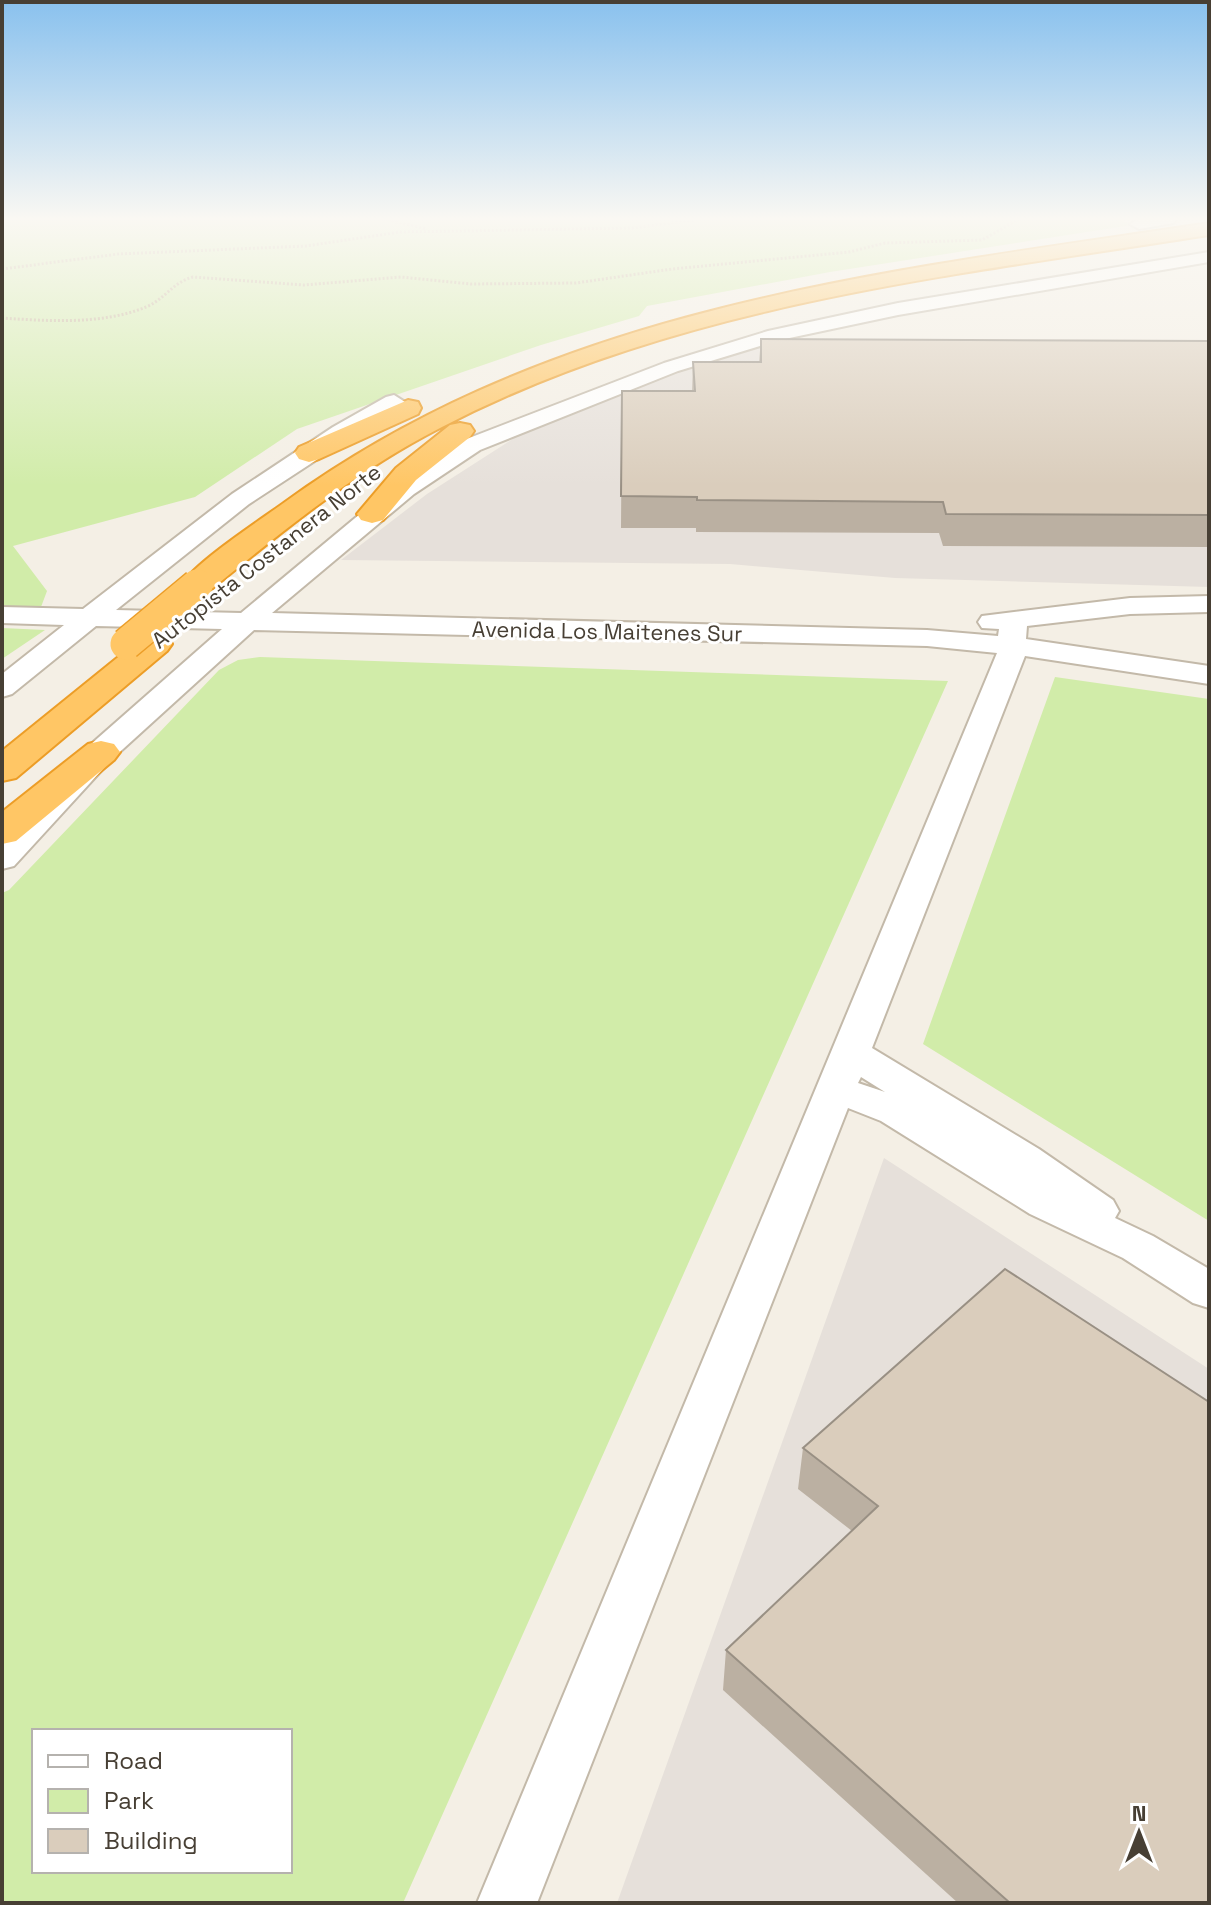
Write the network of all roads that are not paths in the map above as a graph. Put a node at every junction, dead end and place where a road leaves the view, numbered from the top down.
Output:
1 (755, 308) edge
2 (788, 308) edge
3 (905, 308) edge
4 (613, 346) junction
5 (572, 370) junction
6 (394, 402) dead end
7 (309, 453) junction
8 (372, 514) junction
9 (210, 585) junction
10 (2, 602) edge
11 (1209, 604) edge
12 (100, 610) junction
13 (2, 615) edge
14 (253, 615) junction
15 (1013, 633) junction
16 (140, 644) junction
17 (1209, 675) edge
18 (2, 688) edge
19 (2, 743) edge
20 (101, 752) junction
21 (2, 770) edge
22 (2, 832) edge
23 (2, 859) edge
24 (849, 1052) junction
25 (833, 1092) junction
26 (1138, 1247) junction
27 (1209, 1291) edge
28 (507, 1903) edge

1 - 4 highway, Autopista Costanera Norte
2 - 5 highway, Autopista Costanera Norte
3 - 8 street
4 - 7 highway
4 - 9 highway, Autopista Costanera Norte
5 - 8 highway
5 - 9 highway, Autopista Costanera Norte
6 - 7 street
7 - 12 street
8 - 14 street
9 - 16 highway, Autopista Costanera Norte, bridge
10 - 12 street
11 - 15 street
12 - 13 street, Avenida Los Maitenes Sur
12 - 14 street, Avenida Los Maitenes Sur
12 - 18 street
14 - 15 street, Avenida Los Maitenes Sur
14 - 20 street
15 - 17 street, Avenida Los Maitenes Sur
15 - 24 street
16 - 19 highway, Autopista Costanera Norte
16 - 21 highway, Autopista Costanera Norte
20 - 22 highway
20 - 23 street
24 - 25 street
24 - 26 street
25 - 26 street
25 - 28 street
26 - 27 street

